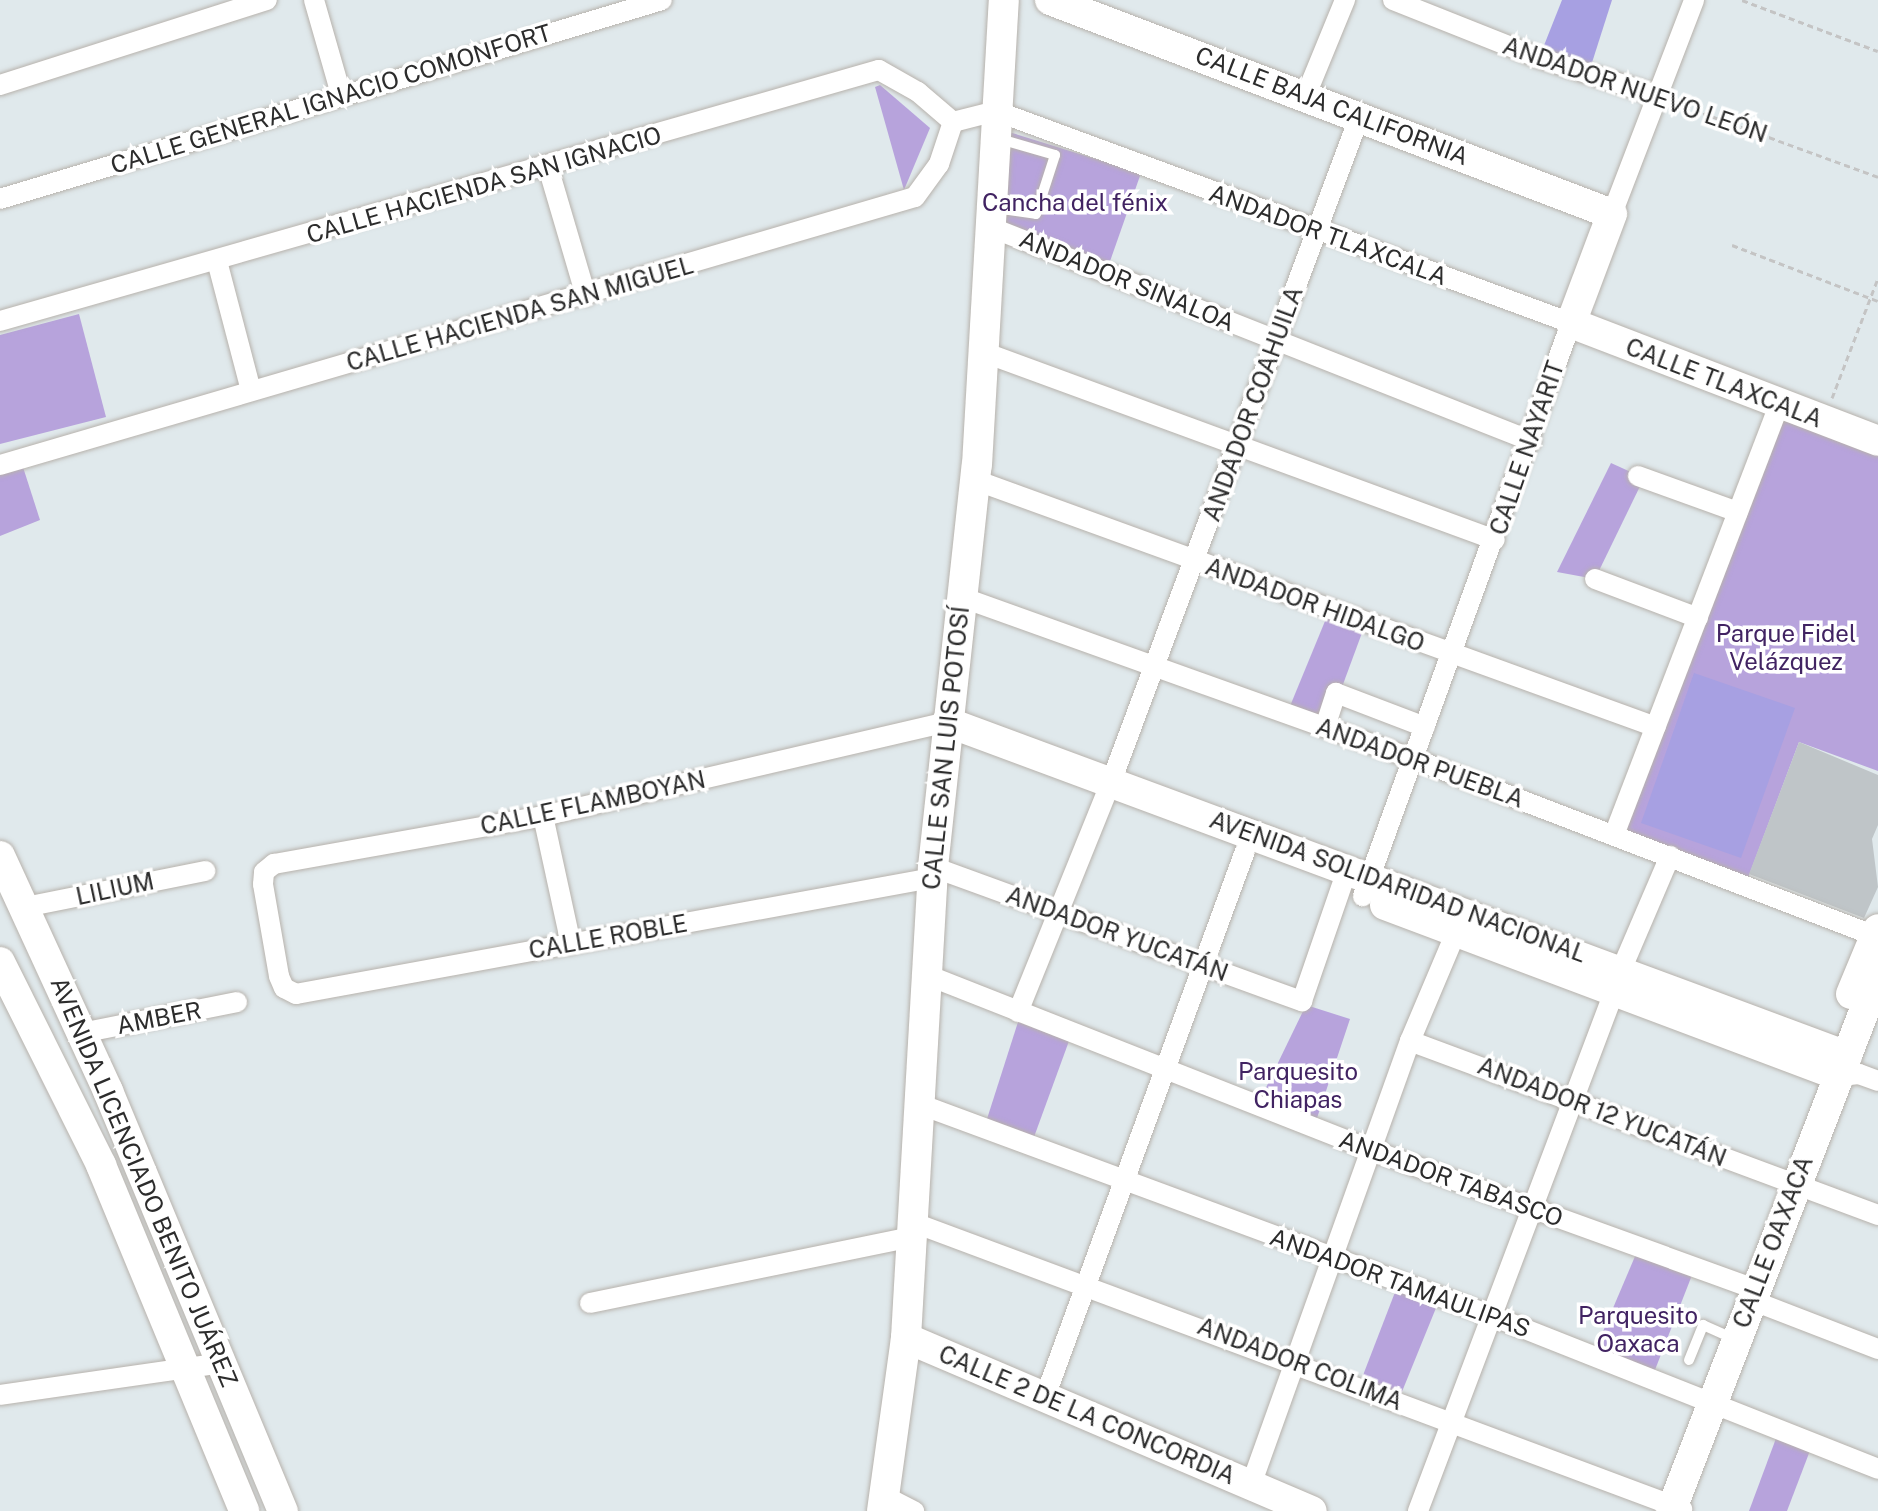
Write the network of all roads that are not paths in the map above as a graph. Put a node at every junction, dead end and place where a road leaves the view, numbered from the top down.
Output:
1 (267, 0) edge
2 (314, 0) edge
3 (662, 0) edge
4 (1004, 0) edge
5 (1050, 0) edge
6 (1345, 0) edge
7 (1393, 0) edge
8 (1694, 0) edge
9 (1101, 9) edge
10 (0, 85) edge
11 (341, 94) junction
12 (1306, 95) junction
13 (1659, 96) junction
14 (1360, 115) junction
15 (953, 122) junction
16 (995, 124) junction
17 (548, 167) junction
18 (0, 199) edge
19 (1612, 214) junction
20 (990, 217) junction
21 (1317, 233) junction
22 (217, 261) junction
23 (586, 296) junction
24 (0, 321) edge
25 (1571, 323) junction
26 (1276, 340) junction
27 (983, 352) junction
28 (251, 391) junction
29 (1779, 405) junction
30 (1531, 441) junction
31 (1878, 441) edge
32 (1237, 446) junction
33 (0, 465) edge
34 (1638, 476) dead end
35 (975, 480) junction
36 (1738, 512) junction
37 (1495, 540) junction
38 (1196, 560) junction
39 (1595, 579) dead end
40 (961, 597) junction
41 (1698, 618) junction
42 (1452, 656) junction
43 (1156, 664) junction
44 (1325, 727) junction
45 (1425, 727) junction
46 (1656, 727) junction
47 (938, 731) junction
48 (1414, 759) junction
49 (1108, 789) junction
50 (543, 816) junction
51 (1614, 835) junction
52 (1245, 851) junction
53 (0, 856) edge
54 (1670, 856) junction
55 (205, 871) dead end
56 (932, 873) junction
57 (1355, 883) junction
58 (25, 907) junction
59 (1058, 912) junction
60 (1456, 932) junction
61 (1877, 933) edge
62 (571, 944) junction
63 (1204, 965) junction
64 (2, 973) edge
65 (927, 975) junction
66 (1878, 975) edge
67 (1618, 980) junction
68 (284, 988) joint
69 (1302, 1001) joint
70 (237, 1002) dead end
71 (1018, 1012) junction
72 (81, 1033) junction
73 (1410, 1041) junction
74 (1845, 1067) edge
75 (1165, 1069) junction
76 (1574, 1100) junction
77 (919, 1104) junction
78 (1371, 1150) junction
79 (1122, 1183) junction
80 (1795, 1184) junction
81 (1533, 1208) junction
82 (1878, 1215) edge
83 (912, 1230) junction
84 (1331, 1256) junction
85 (1089, 1283) junction
86 (1752, 1295) junction
87 (590, 1303) dead end
88 (1492, 1316) junction
89 (906, 1338) junction
90 (1736, 1339) junction
91 (1878, 1349) edge
92 (1689, 1360) dead end
93 (1294, 1362) junction
94 (223, 1363) junction
95 (186, 1371) junction
96 (0, 1395) edge
97 (1045, 1397) junction
98 (1713, 1400) junction
99 (1453, 1422) junction
100 (1878, 1469) edge
101 (1251, 1485) junction
102 (883, 1504) edge
103 (1676, 1509) edge
104 (244, 1511) edge
105 (283, 1511) edge
106 (914, 1511) edge
107 (1312, 1511) edge
108 (1418, 1511) edge

1 - 10 street
2 - 11 street
3 - 11 street, CALLE GENERAL IGNACIO COMONFORT
4 - 16 main road, CALLE SAN LUIS POTOSÍ
5 - 9 main road, CALLE BAJA CALIFORNIA
6 - 12 street
7 - 13 street, ANDADOR NUEVO LEÓN
8 - 13 street, CALLE NAYARIT
9 - 12 main road, CALLE BAJA CALIFORNIA
11 - 18 street, CALLE GENERAL IGNACIO COMONFORT
12 - 14 main road, CALLE BAJA CALIFORNIA
13 - 19 street, CALLE NAYARIT
14 - 19 main road, CALLE BAJA CALIFORNIA
14 - 21 street, ANDADOR COAHUILA
15 - 16 street
15 - 17 street, CALLE HACIENDA SAN IGNACIO
15 - 23 street, CALLE HACIENDA SAN MIGUEL
16 - 20 main road, CALLE SAN LUIS POTOSÍ
16 - 20 lane
16 - 21 street, ANDADOR TLAXCALA
17 - 22 street, CALLE HACIENDA SAN IGNACIO
17 - 23 street
19 - 25 main road, CALLE NAYARIT
20 - 26 street, ANDADOR SINALOA
20 - 27 main road, CALLE SAN LUIS POTOSÍ
21 - 25 street, ANDADOR TLAXCALA
21 - 26 street, ANDADOR COAHUILA
22 - 24 street, CALLE HACIENDA SAN IGNACIO
22 - 28 street
23 - 28 street, CALLE HACIENDA SAN MIGUEL
25 - 29 main road, CALLE TLAXCALA
25 - 30 street, CALLE NAYARIT
26 - 30 street, ANDADOR SINALOA
26 - 32 street, ANDADOR COAHUILA
27 - 32 street
27 - 35 main road, CALLE SAN LUIS POTOSÍ
28 - 33 street, CALLE HACIENDA SAN MIGUEL
29 - 31 main road, CALLE TLAXCALA
29 - 36 street
30 - 37 street, CALLE NAYARIT
32 - 37 street
32 - 38 street, ANDADOR COAHUILA
34 - 36 street
35 - 38 street, ANDADOR HIDALGO
35 - 40 main road, CALLE SAN LUIS POTOSÍ
36 - 41 street
37 - 42 street, CALLE NAYARIT
38 - 42 street, ANDADOR HIDALGO
38 - 43 street, ANDADOR COAHUILA
39 - 41 street
40 - 43 street, ANDADOR PUEBLA
40 - 47 main road, CALLE SAN LUIS POTOSÍ
41 - 46 street
42 - 45 street, CALLE NAYARIT
42 - 46 street, ANDADOR HIDALGO
43 - 44 street, ANDADOR PUEBLA
43 - 49 street, ANDADOR COAHUILA
44 - 45 street
44 - 48 street, ANDADOR PUEBLA
45 - 48 street, CALLE NAYARIT
46 - 51 street
47 - 49 main road, AVENIDA SOLIDARIDAD NACIONAL
47 - 50 street, CALLE FLAMBOYAN
47 - 56 main road, CALLE SAN LUIS POTOSÍ
48 - 51 street, ANDADOR PUEBLA
48 - 57 street, CALLE NAYARIT
49 - 52 main road, AVENIDA SOLIDARIDAD NACIONAL
49 - 57 main road, AVENIDA SOLIDARIDAD NACIONAL
49 - 59 street, ANDADOR COAHUILA
50 - 62 street
50 - 68 street, CALLE FLAMBOYAN
51 - 54 street, ANDADOR PUEBLA
52 - 57 main road, AVENIDA SOLIDARIDAD NACIONAL
52 - 63 street
53 - 58 main road, AVENIDA LICENCIADO BENITO JUÁREZ
54 - 61 street, ANDADOR PUEBLA
54 - 67 street
55 - 58 street, LILIUM
56 - 59 street, ANDADOR YUCATÁN
56 - 62 street, CALLE ROBLE
56 - 65 main road, CALLE SAN LUIS POTOSÍ
57 - 60 main road, AVENIDA SOLIDARIDAD NACIONAL
57 - 67 main road, AVENIDA SOLIDARIDAD NACIONAL
57 - 69 street, CALLE NAYARIT
58 - 72 main road, AVENIDA LICENCIADO BENITO JUÁREZ
59 - 63 street, ANDADOR YUCATÁN
59 - 71 street, ANDADOR COAHUILA
60 - 67 main road, AVENIDA SOLIDARIDAD NACIONAL
60 - 73 street
61 - 74 main road, CALLE OAXACA
62 - 68 street, CALLE ROBLE
63 - 69 street, ANDADOR YUCATÁN
63 - 75 street
64 - 95 main road, AVENIDA LICENCIADO BENITO JUÁREZ
65 - 71 street, ANDADOR TABASCO
65 - 77 main road, CALLE SAN LUIS POTOSÍ
66 - 74 main road, CALLE OAXACA
67 - 74 main road, AVENIDA SOLIDARIDAD NACIONAL
67 - 76 street
70 - 72 street, AMBER
71 - 75 street, ANDADOR TABASCO
72 - 94 main road, AVENIDA LICENCIADO BENITO JUÁREZ
73 - 76 street, ANDADOR 12 YUCATÁN
73 - 78 street
74 - 80 main road, CALLE OAXACA
75 - 78 street, ANDADOR TABASCO
75 - 79 street
76 - 80 street, ANDADOR 12 YUCATÁN
76 - 81 street
77 - 79 street, ANDADOR TAMAULIPAS
77 - 83 main road, CALLE SAN LUIS POTOSÍ
78 - 81 street, ANDADOR TABASCO
78 - 84 street
79 - 84 street, ANDADOR TAMAULIPAS
79 - 85 street
80 - 82 street, ANDADOR 12 YUCATÁN
80 - 86 main road, CALLE OAXACA
81 - 86 street, ANDADOR TABASCO
81 - 88 street
83 - 85 street, ANDADOR COLIMA
83 - 87 street
83 - 89 main road, CALLE SAN LUIS POTOSÍ
84 - 88 street, ANDADOR TAMAULIPAS
84 - 93 street
85 - 93 street, ANDADOR COLIMA
85 - 97 street
86 - 90 main road, CALLE OAXACA
86 - 91 street, ANDADOR TABASCO
88 - 98 street, ANDADOR TAMAULIPAS
88 - 99 street
89 - 97 main road, CALLE 2 DE LA CONCORDIA
89 - 102 main road, CALLE SAN LUIS POTOSÍ
90 - 92 lane
90 - 98 main road, CALLE OAXACA
93 - 99 street, ANDADOR COLIMA
93 - 101 street
94 - 95 street
94 - 105 main road, AVENIDA LICENCIADO BENITO JUÁREZ
95 - 96 street
95 - 104 main road, AVENIDA LICENCIADO BENITO JUÁREZ
97 - 101 main road, CALLE 2 DE LA CONCORDIA
98 - 100 street, ANDADOR TAMAULIPAS
98 - 103 main road, CALLE OAXACA
99 - 103 street, ANDADOR COLIMA
99 - 108 street
101 - 107 main road, CALLE 2 DE LA CONCORDIA
102 - 106 street

